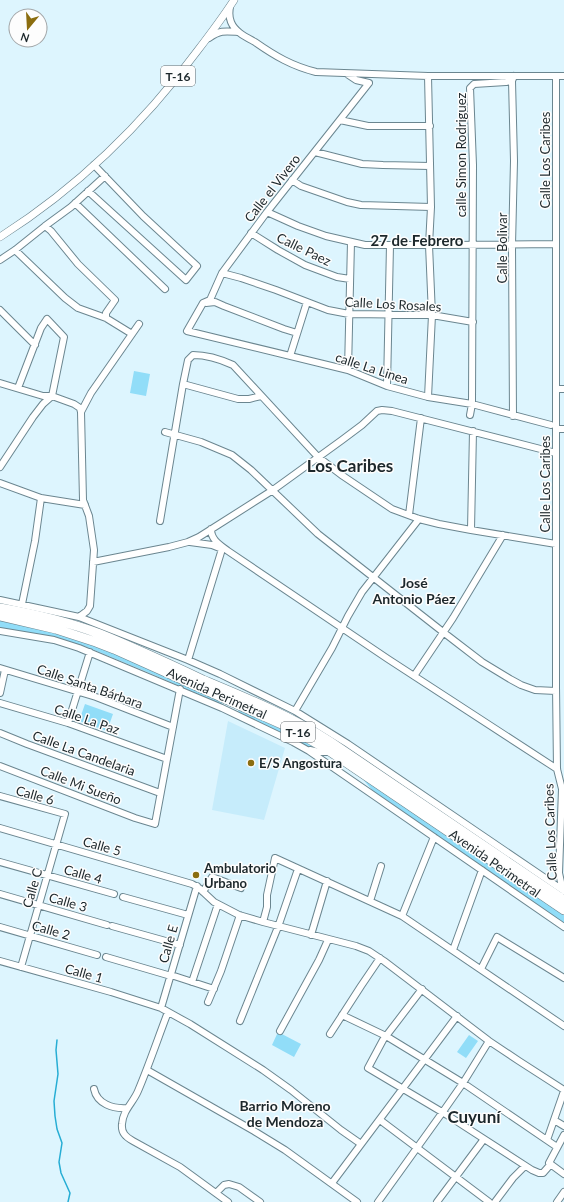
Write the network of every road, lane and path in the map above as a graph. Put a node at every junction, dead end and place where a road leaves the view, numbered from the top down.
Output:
1 (232, 3) edge
2 (238, 32) junction
3 (205, 41) junction
4 (347, 74) junction
5 (428, 76) junction
6 (556, 76) junction
7 (564, 76) edge
8 (513, 78) junction
9 (340, 120) junction
10 (430, 126) junction
11 (315, 152) junction
12 (94, 165) junction
13 (430, 166) junction
14 (105, 176) junction
15 (292, 180) junction
16 (88, 191) junction
17 (75, 203) junction
18 (431, 207) junction
19 (267, 212) junction
20 (45, 226) junction
21 (251, 233) junction
22 (0, 237) edge
23 (351, 242) junction
24 (556, 244) junction
25 (390, 245) junction
26 (429, 245) junction
27 (472, 245) junction
28 (512, 245) junction
29 (15, 250) junction
30 (0, 260) edge
31 (222, 274) junction
32 (350, 279) junction
33 (165, 289) dead end
34 (307, 302) junction
35 (203, 303) junction
36 (0, 310) edge
37 (350, 314) junction
38 (388, 315) junction
39 (432, 315) junction
40 (106, 318) junction
41 (473, 322) junction
42 (139, 324) dead end
43 (187, 331) joint
44 (297, 333) junction
45 (132, 334) junction
46 (35, 345) junction
47 (290, 356) junction
48 (348, 370) junction
49 (0, 383) edge
50 (183, 384) junction
51 (387, 386) junction
52 (18, 388) junction
53 (556, 389) junction
54 (564, 389) edge
55 (52, 396) junction
56 (261, 396) junction
57 (428, 397) junction
58 (472, 404) junction
59 (81, 412) junction
60 (470, 415) dead end
61 (513, 416) junction
62 (421, 418) junction
63 (553, 427) junction
64 (564, 429) edge
65 (473, 431) junction
66 (165, 432) dead end
67 (175, 435) junction
68 (556, 453) junction
69 (318, 457) junction
70 (0, 468) edge
71 (0, 483) edge
72 (273, 490) junction
73 (42, 498) junction
74 (85, 505) junction
75 (409, 516) junction
76 (419, 519) junction
77 (160, 521) dead end
78 (211, 529) junction
79 (471, 530) junction
80 (503, 535) junction
81 (188, 542) junction
82 (556, 544) junction
83 (222, 549) junction
84 (228, 551) junction
85 (94, 562) junction
86 (373, 577) junction
87 (0, 600) edge
88 (22, 604) junction
89 (0, 608) edge
90 (0, 616) edge
91 (79, 617) junction
92 (342, 628) junction
93 (0, 631) edge
94 (443, 632) junction
95 (90, 652) junction
96 (188, 660) junction
97 (3, 669) edge
98 (414, 676) junction
99 (180, 690) junction
100 (556, 691) junction
101 (78, 692) junction
102 (0, 693) edge
103 (213, 693) junction
104 (0, 703) edge
105 (295, 711) junction
106 (242, 717) junction
107 (68, 723) junction
108 (172, 727) junction
109 (0, 733) edge
110 (302, 747) junction
111 (331, 752) junction
112 (166, 759) junction
113 (0, 766) edge
114 (557, 769) junction
115 (160, 793) junction
116 (0, 796) edge
117 (64, 814) joint
118 (0, 828) edge
119 (434, 837) junction
120 (56, 844) junction
121 (0, 862) edge
122 (381, 866) dead end
123 (298, 869) junction
124 (482, 870) junction
125 (559, 873) junction
126 (47, 875) junction
127 (550, 881) junction
128 (327, 882) junction
129 (197, 886) junction
130 (241, 888) dead end
131 (203, 892) junction
132 (0, 894) edge
133 (114, 894) dead end
134 (564, 894) edge
135 (123, 897) dead end
136 (370, 901) junction
137 (218, 904) junction
138 (39, 906) junction
139 (564, 910) edge
140 (188, 915) junction
141 (240, 915) junction
142 (402, 916) junction
143 (263, 922) junction
144 (0, 927) edge
145 (278, 927) junction
146 (564, 927) edge
147 (30, 936) junction
148 (311, 936) junction
149 (328, 940) junction
150 (180, 945) junction
151 (453, 950) junction
152 (97, 955) dead end
153 (106, 957) dead end
154 (380, 958) junction
155 (0, 961) edge
156 (21, 967) junction
157 (481, 969) junction
158 (171, 975) junction
159 (564, 978) edge
160 (192, 982) junction
161 (214, 989) junction
162 (422, 989) junction
163 (208, 1002) dead end
164 (161, 1008) junction
165 (168, 1012) junction
166 (342, 1015) junction
167 (457, 1016) junction
168 (240, 1021) dead end
169 (564, 1026) edge
170 (280, 1031) dead end
171 (330, 1034) dead end
172 (386, 1036) junction
173 (489, 1040) junction
174 (425, 1060) junction
175 (146, 1070) junction
176 (463, 1083) junction
177 (94, 1089) dead end
178 (402, 1089) junction
179 (564, 1090) edge
180 (127, 1108) junction
181 (442, 1113) junction
182 (380, 1120) junction
183 (554, 1120) junction
184 (564, 1126) edge
185 (564, 1135) edge
186 (484, 1139) junction
187 (547, 1140) junction
188 (361, 1144) junction
189 (557, 1147) junction
190 (417, 1148) junction
191 (550, 1165) junction
192 (525, 1166) junction
193 (564, 1174) edge
194 (456, 1177) junction
195 (332, 1183) junction
196 (564, 1192) edge
197 (216, 1193) junction
198 (228, 1202) edge
199 (260, 1202) edge
200 (357, 1202) edge
201 (378, 1202) edge
202 (437, 1202) edge
203 (489, 1202) edge
204 (495, 1202) edge
205 (557, 1202) edge

1 - 2 street
1 - 3 main road, T-16
2 - 3 street
2 - 4 street
3 - 12 main road, T-16
4 - 5 street
4 - 9 street, Calle el Vivero
5 - 8 street
5 - 10 street
6 - 7 street
6 - 8 street
6 - 24 street, Calle Los Caribes
8 - 27 street, calle Simon Rodriguez
8 - 28 street, Calle Bolivar
9 - 10 street
9 - 11 street, Calle el Vivero
10 - 13 street
11 - 13 street
11 - 15 street, Calle el Vivero
12 - 14 street
12 - 22 main road, T-16
13 - 18 street
14 - 16 street
14 - 16 street
15 - 18 street
15 - 19 street, Calle el Vivero
16 - 17 street
17 - 20 street
17 - 33 street
18 - 26 street
19 - 21 street, Calle el Vivero
19 - 23 street
20 - 29 street
20 - 40 street
21 - 31 street, Calle el Vivero
21 - 32 street, Calle Paez
23 - 25 street
23 - 32 street
24 - 28 street
24 - 53 street, Calle Los Caribes
25 - 26 street
25 - 38 street
26 - 27 street
26 - 39 street
27 - 28 street
27 - 41 street, calle Simon Rodriguez
28 - 61 street, Calle Bolivar
29 - 30 street
29 - 40 street
31 - 34 street, Calle Los Rosales
31 - 35 street, Calle el Vivero
32 - 37 street
34 - 37 street, Calle Los Rosales
34 - 44 street
35 - 43 street, Calle el Vivero
35 - 44 street
36 - 46 street
37 - 38 street, Calle Los Rosales
37 - 48 street
38 - 39 street, Calle Los Rosales
38 - 51 street
39 - 41 street, Calle Los Rosales
39 - 57 street
40 - 45 street
41 - 58 street, calle Simon Rodriguez
42 - 45 street
43 - 47 street, calle La Linea
44 - 47 street
45 - 59 street
46 - 52 street
46 - 55 street
47 - 48 street, calle La Linea
48 - 51 street, calle La Linea
49 - 52 street
50 - 56 street
50 - 56 street
50 - 67 street
51 - 57 street, calle La Linea
52 - 55 street
53 - 54 street
53 - 63 street, Calle Los Caribes
55 - 59 street
55 - 70 street
56 - 69 street
57 - 58 street, calle La Linea
58 - 60 street, calle Simon Rodriguez
58 - 61 street, calle La Linea
59 - 74 street
61 - 63 street, calle La Linea
62 - 65 street
62 - 69 street
62 - 75 street
63 - 64 street, calle La Linea
63 - 68 street, Calle Los Caribes
65 - 68 street
65 - 79 street
66 - 67 street
67 - 72 street
67 - 77 street
68 - 82 street, Calle Los Caribes
69 - 72 street
69 - 75 street
71 - 73 street
72 - 78 street
72 - 86 street
73 - 74 street
73 - 88 street
74 - 85 street
75 - 76 street
76 - 79 street
76 - 86 street
78 - 81 street
78 - 84 street
79 - 80 street
80 - 82 street
80 - 94 street
81 - 83 street
81 - 85 street
82 - 100 street, Calle Los Caribes
83 - 84 street
83 - 96 street
84 - 92 street
85 - 91 street
86 - 92 street
86 - 94 street
87 - 88 street
88 - 91 street
89 - 134 highway, Avenida Perimetral / T-16
90 - 103 highway, Avenida Perimetral / T-16
91 - 96 street
92 - 98 street
92 - 105 street
93 - 95 street, Avenida Perimetral
94 - 98 street
94 - 100 street
95 - 99 street, Avenida Perimetral
95 - 101 street
96 - 105 street
97 - 101 street, Calle Santa Bárbara
97 - 102 street
98 - 114 street
99 - 106 street, Avenida Perimetral
99 - 108 street
100 - 114 street, Calle Los Caribes
101 - 107 street
101 - 108 street, Calle Santa Bárbara
103 - 106 street
103 - 111 highway, Avenida Perimetral / T-16
104 - 107 street, Calle La Paz
105 - 127 street
106 - 110 street, Avenida Perimetral
107 - 112 street, Calle La Paz
108 - 112 street
109 - 115 street, Calle La Candelaria
110 - 111 street
110 - 119 street, Avenida Perimetral
111 - 139 highway, Avenida Perimetral / T-16
112 - 115 street
113 - 115 street, Calle Mi Sueño
114 - 125 street, Calle Los Caribes
116 - 117 street, Calle 6
117 - 120 street, Calle C
118 - 120 street, Calle 5
119 - 124 street, Avenida Perimetral
119 - 142 street
120 - 126 street, Calle C
120 - 129 street, Calle 5
121 - 126 street, Calle 4
122 - 136 street
123 - 128 street
123 - 143 street
123 - 145 street
124 - 146 street, Avenida Perimetral
124 - 151 street
125 - 127 street
125 - 134 street, Calle Los Caribes
126 - 133 street, Calle 4
126 - 138 street, Calle C
127 - 134 street
128 - 136 street
128 - 148 street
129 - 131 street
129 - 140 street, Calle E
130 - 131 street
131 - 137 street
132 - 138 street, Calle 3
135 - 140 street
136 - 142 street
137 - 141 street
137 - 160 street
138 - 147 street, Calle C
138 - 150 street, Calle 3
140 - 150 street, Calle E
141 - 143 street
141 - 161 street
142 - 151 street
143 - 145 street
144 - 147 street, Calle 2
145 - 148 street
145 - 168 street
147 - 152 street, Calle 2
147 - 156 street, Calle C
148 - 149 street
149 - 154 street
149 - 170 street
150 - 158 street, Calle E
151 - 157 street
153 - 158 street
154 - 162 street
154 - 166 street
155 - 156 street, Calle 1
156 - 164 street, Calle 1
157 - 159 street
157 - 169 street
158 - 160 street
158 - 164 street, Calle E
160 - 161 street
161 - 163 street
162 - 167 street
162 - 172 street
164 - 165 street, Calle 1
165 - 175 street
165 - 188 street, Calle 1
166 - 171 street
166 - 172 street
167 - 173 street
167 - 174 street
172 - 174 street
172 - 178 street
173 - 176 street
173 - 179 street
174 - 176 street
174 - 178 street
175 - 180 street
175 - 195 street
176 - 181 street
176 - 187 street
177 - 180 street
178 - 181 street
178 - 182 street
179 - 183 street
180 - 197 street
181 - 186 street
181 - 190 street
182 - 188 street
182 - 190 street
183 - 184 street
183 - 187 street
185 - 189 street
186 - 192 street
186 - 194 street
187 - 189 street
188 - 195 street
189 - 191 street
190 - 194 street
190 - 201 street
191 - 192 street
191 - 193 street
192 - 204 street
194 - 202 street
194 - 203 street
195 - 200 street
196 - 205 street
197 - 198 street
197 - 199 street

